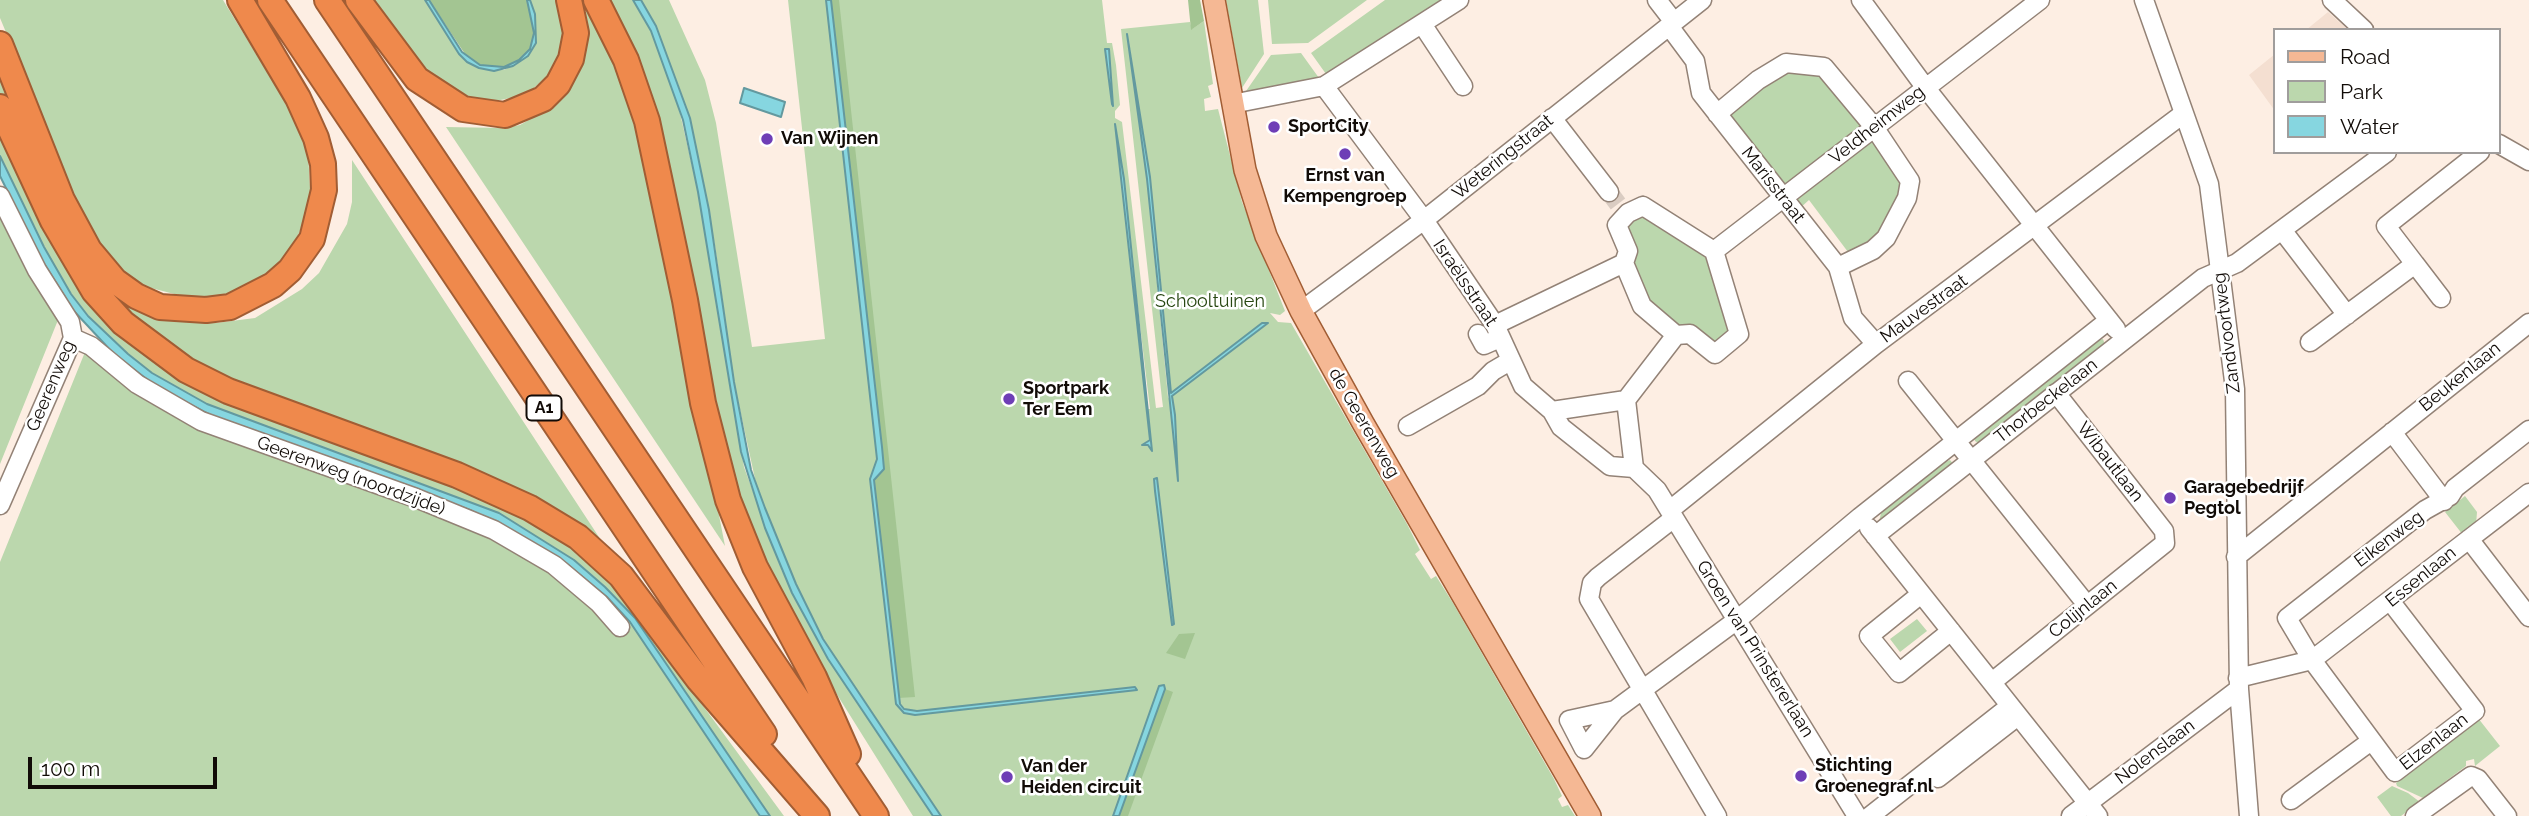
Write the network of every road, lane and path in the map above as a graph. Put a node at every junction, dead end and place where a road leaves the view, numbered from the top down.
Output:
1 (240, 0) edge
2 (270, 0) edge
3 (327, 0) edge
4 (358, 0) edge
5 (569, 0) edge
6 (596, 0) edge
7 (1214, 0) edge
8 (1459, 0) edge
9 (1657, 0) edge
10 (1702, 0) edge
11 (1861, 0) edge
12 (2040, 0) edge
13 (2144, 0) edge
14 (2332, 0) edge
15 (1422, 24) junction
16 (1671, 24) junction
17 (2362, 28) edge
18 (0, 44) edge
19 (1324, 86) junction
20 (1463, 86) dead end
21 (1925, 87) junction
22 (1232, 104) junction
23 (0, 107) edge
24 (1717, 114) junction
25 (2183, 114) junction
26 (1552, 118) junction
27 (1874, 127) junction
28 (2501, 146) edge
29 (2384, 154) edge
30 (2477, 154) edge
31 (2526, 154) edge
32 (0, 196) edge
33 (1783, 198) junction
34 (1618, 203) junction
35 (1424, 220) junction
36 (2036, 227) junction
37 (2282, 230) junction
38 (1714, 251) junction
39 (1624, 263) junction
40 (2415, 264) junction
41 (1838, 267) junction
42 (2220, 271) junction
43 (2441, 298) dead end
44 (1301, 311) junction
45 (2347, 316) junction
46 (2109, 320) junction
47 (2529, 323) edge
48 (1489, 335) junction
49 (1676, 335) junction
50 (73, 338) junction
51 (2124, 339) junction
52 (2310, 342) dead end
53 (1876, 344) junction
54 (1502, 362) junction
55 (1908, 381) dead end
56 (2056, 393) junction
57 (1626, 400) junction
58 (1552, 411) junction
59 (1408, 426) dead end
60 (2529, 430) edge
61 (2392, 432) junction
62 (1956, 441) junction
63 (1971, 460) junction
64 (1634, 468) junction
65 (2529, 493) edge
66 (2444, 501) junction
67 (0, 505) edge
68 (1672, 514) junction
69 (1860, 517) junction
70 (2164, 531) joint
71 (1875, 536) junction
72 (2469, 539) junction
73 (2236, 557) junction
74 (1922, 594) junction
75 (2391, 602) junction
76 (2087, 605) junction
77 (2529, 617) edge
78 (1737, 620) junction
79 (620, 627) dead end
80 (1951, 631) junction
81 (2312, 660) junction
82 (1992, 682) junction
83 (2239, 683) junction
84 (1645, 690) junction
85 (1615, 710) dead end
86 (2014, 711) junction
87 (2371, 741) junction
88 (2291, 800) dead end
89 (2093, 809) edge
90 (818, 816) edge
91 (876, 816) edge
92 (1590, 816) edge
93 (1717, 816) edge
94 (1857, 816) edge
95 (1870, 816) edge
96 (1888, 816) edge
97 (2071, 816) edge
98 (2249, 816) edge
99 (2416, 816) edge
100 (2507, 816) edge

1 - 18 highway
2 - 90 highway, A1
3 - 91 highway, A1
4 - 5 highway
6 - 91 highway, A1
7 - 22 main road, de Geerenweg
8 - 15 street
9 - 16 street, Marisstraat
10 - 16 street, Weteringstraat
11 - 21 street
12 - 21 street, Veldheimweg
13 - 25 street, Zandvoortweg
14 - 17 street
15 - 19 street
15 - 20 street
16 - 24 street, Marisstraat
16 - 26 street, Weteringstraat
19 - 22 street
19 - 35 street, Israëlsstraat
21 - 27 street, Veldheimweg
21 - 36 street
22 - 44 main road, de Geerenweg
23 - 90 highway, A1
24 - 27 street
24 - 33 street, Marisstraat
25 - 36 street, Mauvestraat
25 - 42 street, Zandvoortweg
26 - 34 street
26 - 35 street, Weteringstraat
27 - 33 street, Veldheimweg
27 - 41 street
28 - 31 street
29 - 37 street, Thorbeckelaan
30 - 40 street
32 - 50 street, Geerenweg
33 - 38 street, Veldheimweg
33 - 41 street, Marisstraat
34 - 38 street
34 - 39 street
35 - 44 street, Weteringstraat
35 - 48 street, Israëlsstraat
36 - 46 street
36 - 53 street, Mauvestraat
37 - 42 street, Thorbeckelaan
37 - 45 street
38 - 49 street
39 - 48 street
39 - 49 street
40 - 43 street
40 - 45 street
41 - 53 street, Marisstraat
42 - 51 street, Thorbeckelaan
42 - 73 street, Zandvoortweg
44 - 92 main road, de Geerenweg
45 - 52 street
46 - 51 street
46 - 62 street, Thorbeckelaan
47 - 61 street, Beukenlaan
48 - 54 street, Israëlsstraat
49 - 57 street
50 - 67 street, Geerenweg
50 - 79 street, Geerenweg (noordzijde)
51 - 56 street, Thorbeckelaan
53 - 68 street, Mauvestraat
54 - 58 street, Israëlsstraat
54 - 59 street
55 - 62 street
56 - 63 street, Thorbeckelaan
56 - 70 street, Wibautlaan
57 - 58 street
57 - 64 street
58 - 64 street, Israëlsstraat
60 - 66 street, Eikenweg
61 - 66 street
61 - 73 street, Beukenlaan
62 - 63 street
62 - 69 street, Thorbeckelaan
63 - 71 street, Thorbeckelaan
63 - 76 street
64 - 68 street, Israëlsstraat
65 - 72 street, Essenlaan
66 - 81 street, Eikenweg
68 - 78 street, Groen van Prinstererlaan
68 - 84 street, Mauvestraat
69 - 71 street
69 - 78 street, Thorbeckelaan
70 - 76 street, Colijnlaan
71 - 74 street
72 - 75 street, Essenlaan
72 - 77 street
73 - 83 street, Zandvoortweg
74 - 80 street
74 - 80 street
75 - 81 street, Essenlaan
75 - 87 street, Elzenlaan
76 - 82 street, Colijnlaan
78 - 84 street, Thorbeckelaan
78 - 94 street, Groen van Prinstererlaan
80 - 82 street
81 - 83 street
81 - 87 street, Elzenlaan
82 - 86 street
83 - 89 street, Nolenslaan
83 - 98 street, Zandvoortweg
84 - 85 street, Thorbeckelaan
84 - 93 street
86 - 89 street
86 - 95 street
86 - 96 street
87 - 88 street
89 - 97 street, Nolenslaan
99 - 100 street

